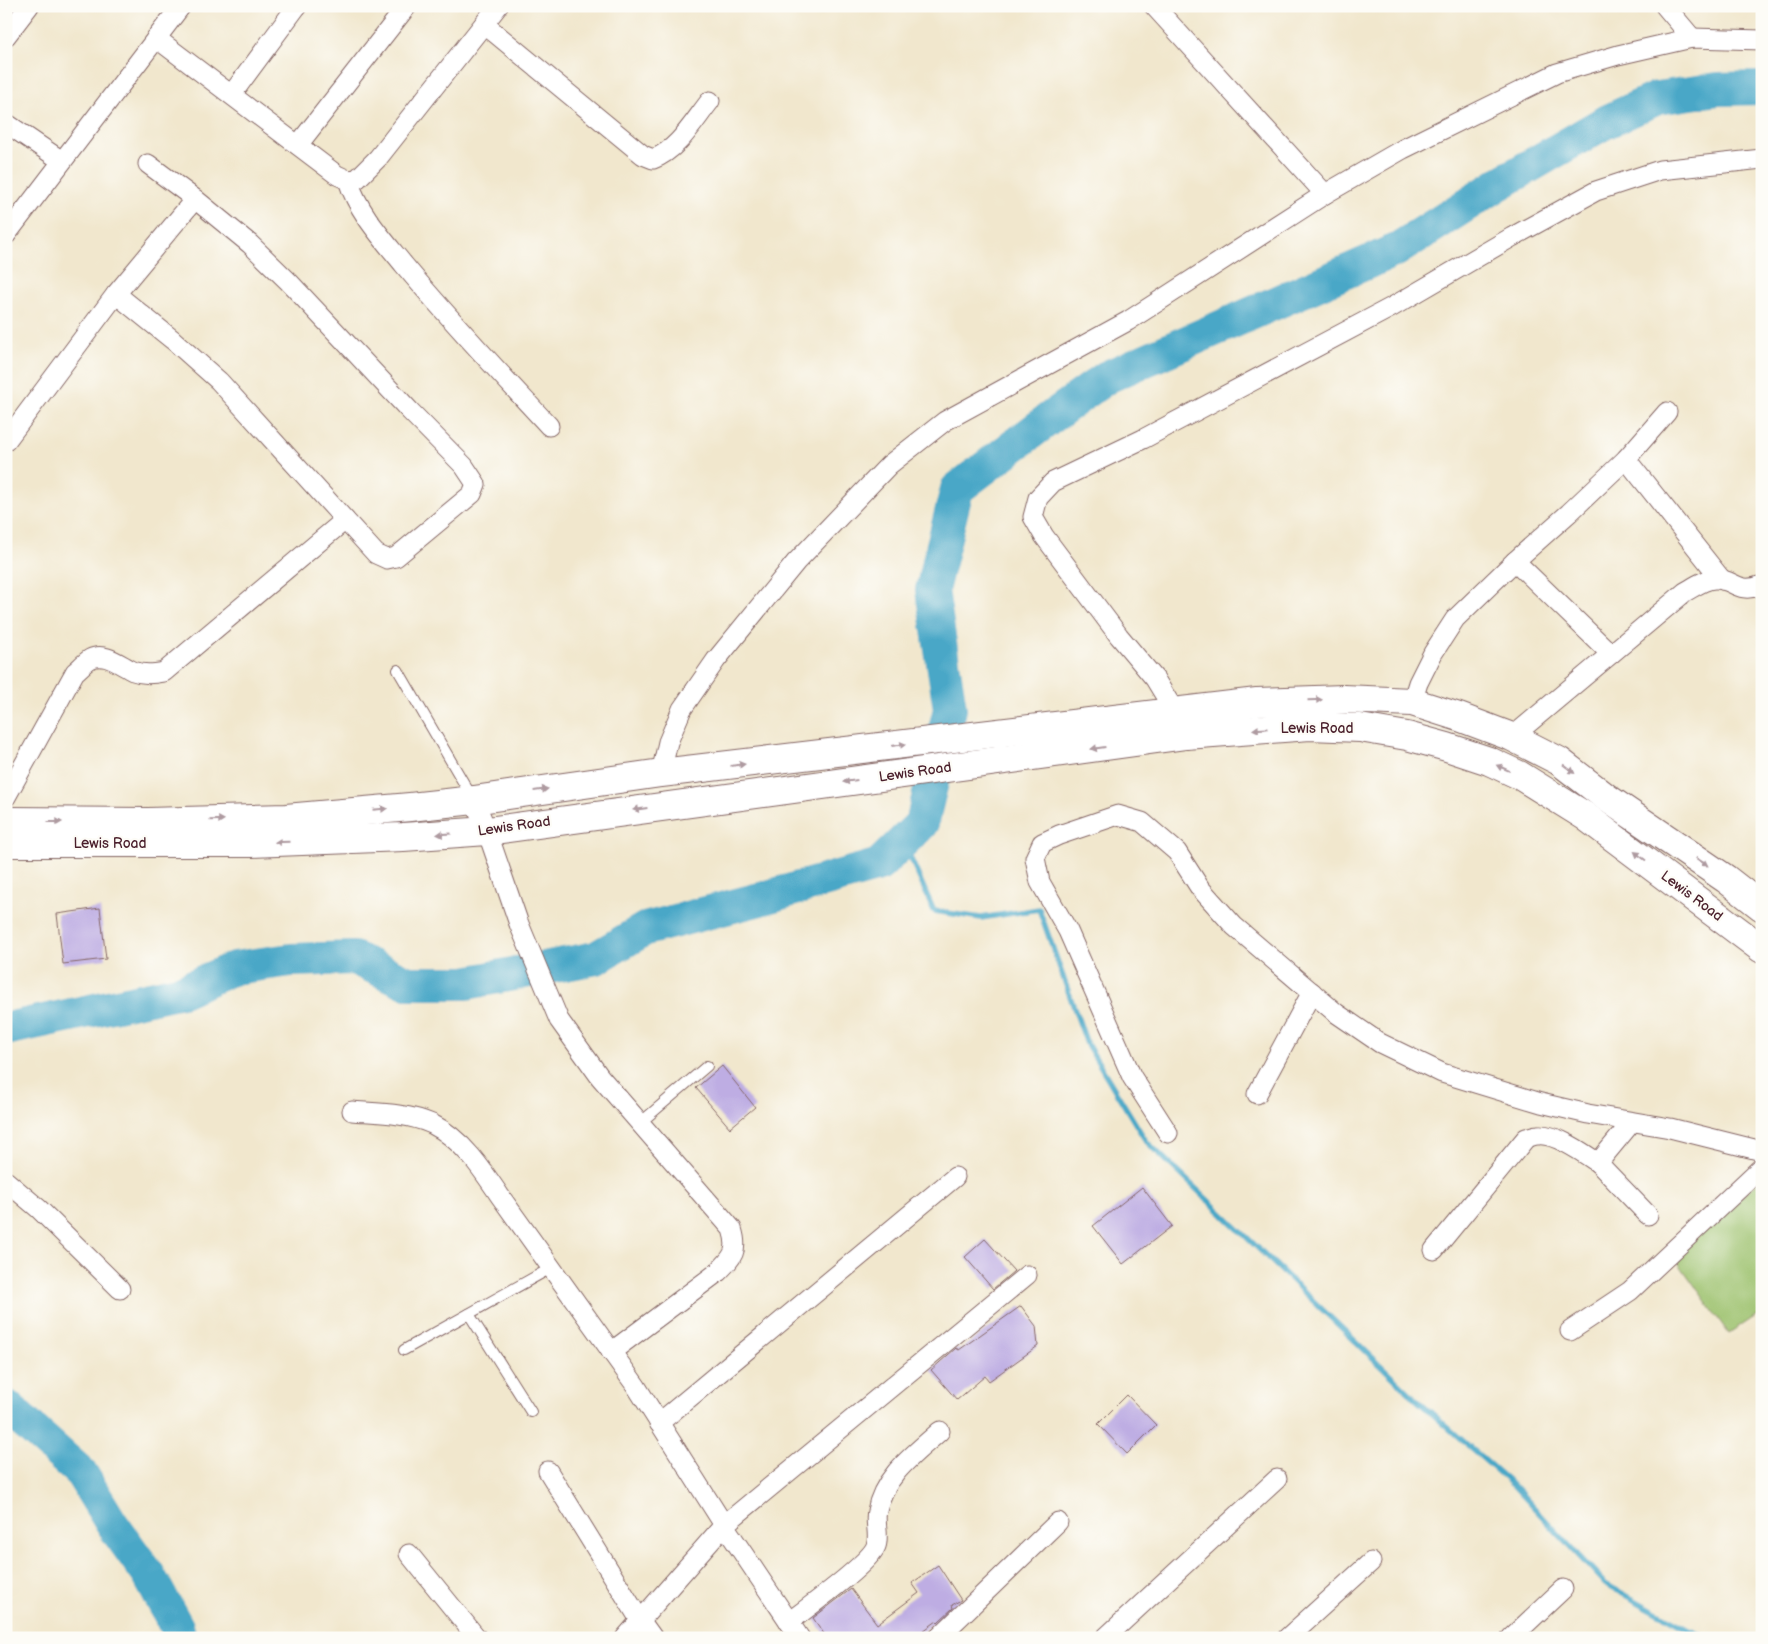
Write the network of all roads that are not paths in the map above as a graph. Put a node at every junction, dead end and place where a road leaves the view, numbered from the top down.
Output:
1 (29, 6) edge
2 (181, 6) edge
3 (296, 6) edge
4 (406, 6) edge
5 (498, 6) edge
6 (1154, 6) edge
7 (1666, 6) edge
8 (484, 24) junction
9 (6, 36) edge
10 (156, 38) junction
11 (1692, 38) junction
12 (1762, 40) edge
13 (232, 94) junction
14 (710, 101) dead end
15 (6, 123) edge
16 (298, 145) junction
17 (1762, 159) edge
18 (62, 161) junction
19 (148, 164) dead end
20 (348, 180) junction
21 (1325, 194) junction
22 (195, 199) junction
23 (6, 235) edge
24 (116, 294) junction
25 (1667, 412) dead end
26 (549, 426) dead end
27 (6, 441) edge
28 (1626, 459) junction
29 (345, 520) junction
30 (1515, 561) junction
31 (1722, 580) junction
32 (1762, 585) edge
33 (1611, 654) junction
34 (398, 670) dead end
35 (1412, 702) junction
36 (1175, 712) junction
37 (1480, 725) junction
38 (1146, 728) junction
39 (1512, 737) junction
40 (1467, 754) junction
41 (661, 773) junction
42 (6, 797) edge
43 (474, 800) junction
44 (6, 821) edge
45 (488, 831) junction
46 (6, 843) edge
47 (1762, 907) edge
48 (1762, 949) edge
49 (1312, 992) junction
50 (707, 1066) dead end
51 (1257, 1094) dead end
52 (352, 1111) dead end
53 (1632, 1122) junction
54 (640, 1123) junction
55 (1168, 1133) dead end
56 (1762, 1151) edge
57 (1598, 1163) junction
58 (1762, 1167) edge
59 (955, 1177) dead end
60 (6, 1180) edge
61 (1648, 1215) dead end
62 (1434, 1250) dead end
63 (551, 1268) junction
64 (1027, 1275) dead end
65 (120, 1289) dead end
66 (469, 1314) junction
67 (1570, 1331) dead end
68 (404, 1350) dead end
69 (611, 1352) junction
70 (530, 1412) dead end
71 (659, 1423) junction
72 (940, 1431) dead end
73 (548, 1471) dead end
74 (1277, 1479) dead end
75 (1058, 1522) dead end
76 (724, 1525) junction
77 (409, 1554) dead end
78 (1371, 1562) dead end
79 (1563, 1589) dead end
80 (640, 1620) junction
81 (789, 1622) junction
82 (477, 1638) edge
83 (625, 1638) edge
84 (653, 1638) edge
85 (800, 1638) edge
86 (938, 1638) edge
87 (1105, 1638) edge
88 (1287, 1638) edge
89 (1511, 1638) edge

1 - 9 street
2 - 10 street
3 - 13 street
4 - 16 street
5 - 8 street
6 - 21 street
7 - 11 street
8 - 14 street
8 - 20 street
10 - 13 street
10 - 18 street
11 - 12 street
11 - 21 street
13 - 16 street
15 - 18 street
16 - 20 street
17 - 36 street
18 - 23 street
19 - 22 street
20 - 26 street
21 - 41 street
22 - 24 street
22 - 29 street
24 - 27 street
24 - 29 street
25 - 28 street
28 - 30 street
28 - 31 street
29 - 42 street
30 - 33 street
30 - 35 street
31 - 32 street
31 - 33 street
33 - 39 street
34 - 43 lane
36 -> 35 main road, Lewis Road
35 - 37 main road, Lewis Road
36 - 38 main road, Lewis Road
37 - 39 main road, Lewis Road
37 - 40 main road
40 -> 38 main road, Lewis Road
41 -> 38 main road, Lewis Road
38 -> 45 main road, Lewis Road
39 -> 47 main road, Lewis Road
48 -> 40 main road, Lewis Road
43 -> 41 main road, Lewis Road
44 -> 43 main road, Lewis Road
43 - 45 street
45 -> 46 main road, Lewis Road
45 - 54 street
49 - 51 street
49 - 53 street
49 - 55 street
50 - 54 lane
52 - 63 street
53 - 56 street
53 - 57 street
54 - 69 street
57 - 61 street
57 - 62 street
58 - 67 street
59 - 71 street
60 - 65 street
63 - 66 lane
63 - 69 street
64 - 76 street
66 - 68 lane
66 - 70 lane
69 - 71 street
71 - 76 street
72 - 81 street
73 - 80 street
74 - 87 street
75 - 86 street
76 - 80 street
76 - 81 street
77 - 82 street
78 - 88 street
79 - 89 street
80 - 83 street
80 - 84 street
81 - 85 street

